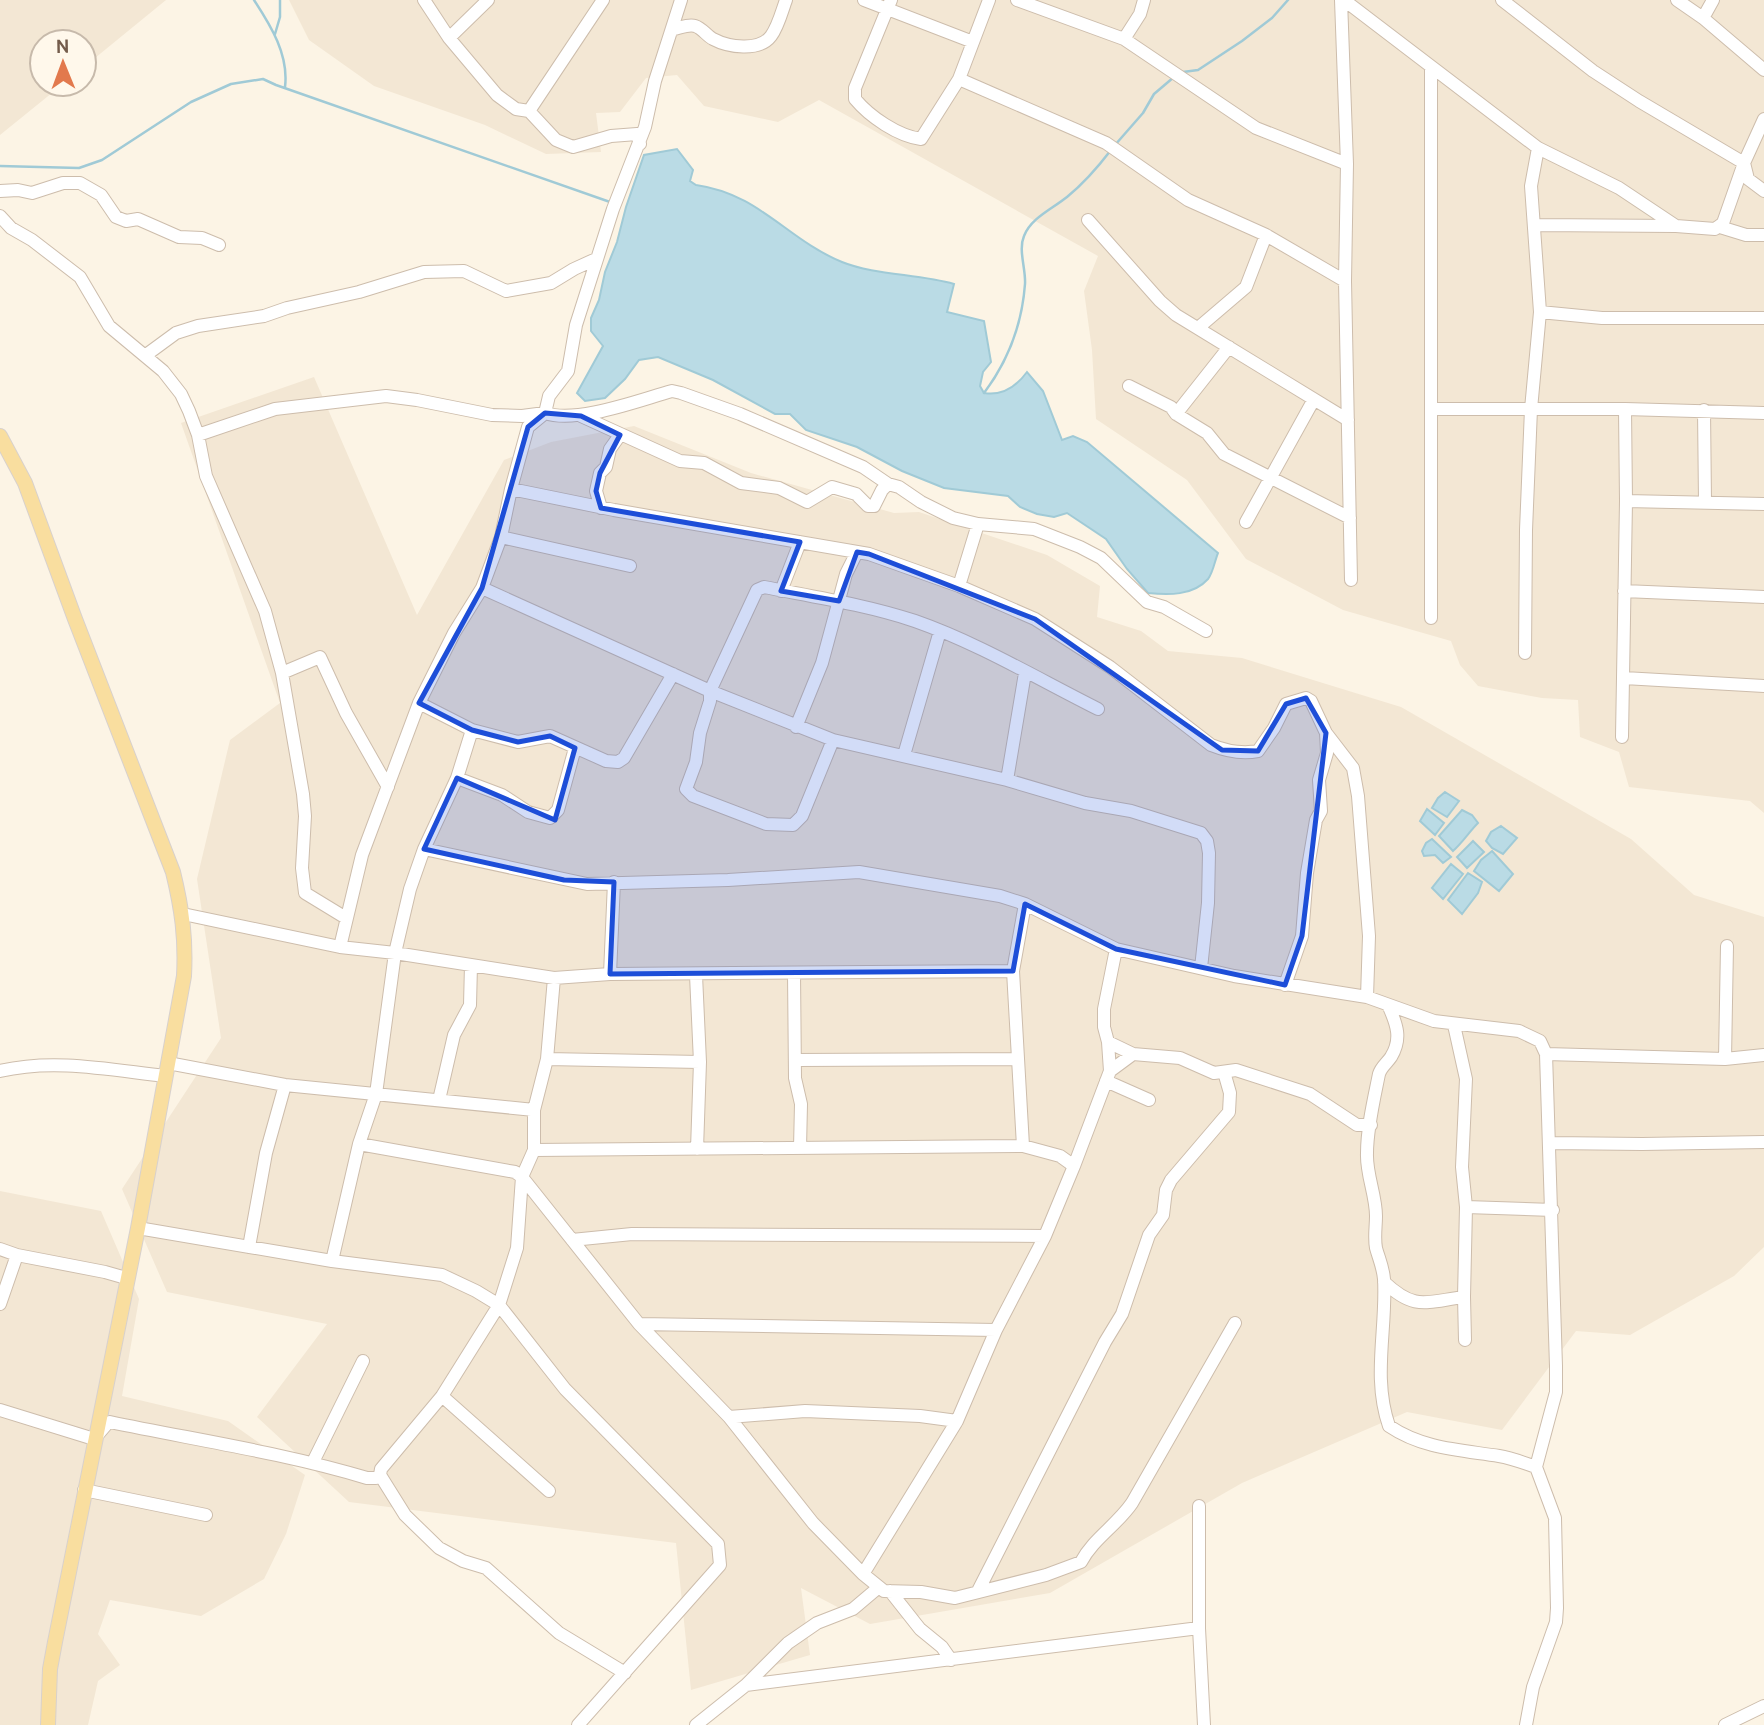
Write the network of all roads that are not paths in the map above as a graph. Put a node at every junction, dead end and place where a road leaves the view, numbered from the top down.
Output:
1 (424, 0) edge
2 (488, 0) edge
3 (603, 0) edge
4 (681, 0) edge
5 (786, 0) edge
6 (864, 0) edge
7 (989, 0) edge
8 (1017, 0) edge
9 (1144, 0) edge
10 (1343, 0) edge
11 (1502, 0) edge
12 (1677, 0) edge
13 (1713, 0) edge
14 (889, 5) edge
15 (1703, 18) junction
16 (673, 29) junction
17 (449, 38) junction
18 (1124, 39) junction
19 (973, 42) junction
20 (1431, 68) junction
21 (1764, 70) edge
22 (959, 79) junction
23 (529, 111) junction
24 (1764, 119) edge
25 (640, 144) junction
26 (1538, 148) junction
27 (1347, 164) junction
28 (1743, 170) junction
29 (0, 191) edge
30 (1764, 191) edge
31 (1, 218) edge
32 (1088, 220) dead end
33 (1534, 225) junction
34 (1676, 226) junction
35 (1720, 227) junction
36 (1764, 235) edge
37 (1266, 236) junction
38 (219, 245) dead end
39 (596, 259) junction
40 (1345, 281) junction
41 (1540, 312) junction
42 (1764, 318) edge
43 (1198, 328) junction
44 (1229, 347) junction
45 (146, 355) junction
46 (1129, 386) dead end
47 (1313, 401) junction
48 (1531, 409) junction
49 (1432, 410) junction
50 (1625, 410) junction
51 (1704, 410) junction
52 (545, 413) junction
53 (1764, 413) edge
54 (1176, 414) junction
55 (581, 416) junction
56 (1348, 420) junction
57 (198, 435) junction
58 (620, 435) junction
59 (0, 436) edge
60 (1271, 479) junction
61 (888, 484) junction
62 (511, 489) junction
63 (1626, 501) junction
64 (1705, 502) junction
65 (1764, 504) edge
66 (601, 508) junction
67 (1350, 518) junction
68 (1245, 522) dead end
69 (978, 524) junction
70 (501, 537) junction
71 (800, 542) junction
72 (857, 552) junction
73 (630, 566) dead end
74 (1351, 580) dead end
75 (959, 586) junction
76 (482, 588) junction
77 (781, 591) junction
78 (1624, 591) junction
79 (1764, 597) edge
80 (839, 601) junction
81 (1431, 618) dead end
82 (940, 631) junction
83 (1206, 631) dead end
84 (1525, 653) dead end
85 (282, 673) junction
86 (1026, 673) junction
87 (673, 674) junction
88 (1624, 677) junction
89 (1764, 686) edge
90 (710, 691) junction
91 (419, 703) junction
92 (1098, 709) dead end
93 (796, 727) junction
94 (472, 730) junction
95 (1326, 733) junction
96 (1622, 737) dead end
97 (833, 740) junction
98 (575, 748) junction
99 (904, 755) junction
100 (457, 778) junction
101 (1007, 780) junction
102 (388, 787) junction
103 (425, 849) junction
104 (614, 882) junction
105 (1025, 904) junction
106 (183, 914) junction
107 (346, 918) junction
108 (1727, 946) dead end
109 (340, 947) junction
110 (1116, 949) junction
111 (395, 953) junction
112 (471, 965) junction
113 (1201, 968) junction
114 (1013, 971) junction
115 (794, 973) junction
116 (610, 974) junction
117 (696, 975) junction
118 (555, 978) junction
119 (1285, 985) junction
120 (1367, 997) junction
121 (1389, 1007) junction
122 (1454, 1025) junction
123 (1108, 1042) junction
124 (1133, 1054) junction
125 (1546, 1054) junction
126 (1764, 1055) edge
127 (547, 1059) junction
128 (1018, 1059) junction
129 (1726, 1059) junction
130 (796, 1060) junction
131 (700, 1062) junction
132 (167, 1069) junction
133 (0, 1071) edge
134 (1224, 1072) junction
135 (1108, 1076) junction
136 (285, 1085) junction
137 (376, 1094) junction
138 (439, 1100) junction
139 (1149, 1100) dead end
140 (534, 1110) junction
141 (1357, 1125) junction
142 (1371, 1125) junction
143 (1764, 1142) edge
144 (1550, 1143) junction
145 (359, 1144) junction
146 (1023, 1146) junction
147 (800, 1148) junction
148 (697, 1149) junction
149 (534, 1150) junction
150 (1367, 1154) junction
151 (1074, 1166) junction
152 (522, 1177) junction
153 (1466, 1207) junction
154 (1553, 1210) junction
155 (138, 1228) junction
156 (1045, 1236) junction
157 (572, 1240) junction
158 (249, 1248) junction
159 (0, 1249) edge
160 (16, 1255) junction
161 (332, 1262) junction
162 (126, 1278) junction
163 (1384, 1282) junction
164 (1464, 1297) junction
165 (0, 1304) edge
166 (499, 1305) junction
167 (1235, 1323) dead end
168 (639, 1324) junction
169 (996, 1330) junction
170 (1465, 1340) dead end
171 (363, 1361) dead end
172 (442, 1396) junction
173 (0, 1410) edge
174 (729, 1417) junction
175 (957, 1421) junction
176 (94, 1438) junction
177 (313, 1462) junction
178 (1536, 1466) junction
179 (380, 1475) junction
180 (84, 1490) junction
181 (549, 1491) dead end
182 (1199, 1506) dead end
183 (206, 1515) dead end
184 (863, 1574) junction
185 (885, 1589) junction
186 (978, 1591) junction
187 (1199, 1628) junction
188 (950, 1660) junction
189 (625, 1673) junction
190 (747, 1685) junction
191 (1764, 1706) edge
192 (45, 1721) edge
193 (578, 1725) edge
194 (696, 1725) edge
195 (1204, 1725) edge
196 (1526, 1725) edge
197 (1725, 1725) edge

1 - 17 street
2 - 17 street
3 - 23 street
4 - 16 street
5 - 16 street
6 - 14 street
7 - 19 street
8 - 18 street
9 - 18 street
10 - 20 street
10 - 27 street
11 - 28 street
12 - 15 street
13 - 15 street
14 - 19 street
14 - 22 street
15 - 21 street
16 - 25 street
17 - 23 street
18 - 27 street
19 - 22 street
20 - 26 street
20 - 49 street
22 - 37 street
23 - 25 street
24 - 28 street
25 - 39 street
26 - 33 street
26 - 34 street
27 - 40 street
28 - 30 street
28 - 35 street
29 - 38 street
31 - 45 street
32 - 43 street
33 - 34 street
33 - 41 street
34 - 35 street
35 - 36 street
37 - 40 street
37 - 43 street
39 - 45 street
39 - 52 street
40 - 56 street
41 - 42 street
41 - 48 street
43 - 44 street
44 - 47 street
44 - 54 street
45 - 57 street
46 - 54 street
47 - 56 street
47 - 60 street
48 - 49 street
48 - 50 street
48 - 84 street
49 - 81 street
50 - 51 street
50 - 63 street
51 - 53 street
51 - 64 street
52 - 55 street
52 - 57 street
52 - 62 street
54 - 60 street
55 - 58 street
55 - 61 street
56 - 67 street
57 - 85 street
58 - 61 street
58 - 66 street
59 - 106 main road
60 - 67 street
60 - 68 street
61 - 69 street
62 - 66 street
62 - 70 street
63 - 64 street
63 - 78 street
64 - 65 street
66 - 71 street
67 - 74 street
69 - 75 street
69 - 83 street
70 - 73 street
70 - 76 street
71 - 72 street
71 - 77 street
72 - 75 street
72 - 80 street
75 - 95 street
76 - 87 street
76 - 91 street
77 - 80 street
77 - 90 street
78 - 79 street
78 - 88 street
80 - 82 street
80 - 93 street
82 - 86 street
82 - 99 street
85 - 102 street
85 - 107 street
86 - 92 street
86 - 101 street
87 - 90 street
87 - 98 street
88 - 89 street
88 - 96 street
90 - 93 street
90 - 97 street
91 - 94 street
91 - 102 street
93 - 97 street
94 - 98 street
94 - 100 street
95 - 119 street
95 - 120 street
97 - 99 street
98 - 100 street
99 - 101 street
100 - 103 street
101 - 113 street
102 - 107 street
103 - 104 street
103 - 111 street
104 - 105 street
104 - 116 street
105 - 110 street
105 - 114 street
106 - 109 street
106 - 132 main road
107 - 109 street
108 - 129 street
109 - 111 street
110 - 113 street
110 - 123 street
111 - 112 street
111 - 137 street
112 - 118 street
112 - 138 street
113 - 119 street
114 - 115 street
114 - 128 street
115 - 117 street
115 - 130 street
116 - 117 street
116 - 118 street
117 - 131 street
118 - 127 street
119 - 120 street
120 - 121 street
121 - 122 street
121 - 142 street
122 - 125 street
122 - 153 street
123 - 124 street
123 - 135 street
124 - 134 street
124 - 135 street
125 - 129 street
125 - 144 street
126 - 129 street
127 - 131 street
127 - 140 street
128 - 130 street
128 - 146 street
130 - 147 street
131 - 148 street
132 - 133 street
132 - 136 street
132 - 155 main road
134 - 141 street
134 - 186 street
135 - 139 street
135 - 151 street
136 - 137 street
136 - 158 street
137 - 138 street
137 - 145 street
138 - 140 street
140 - 149 street
141 - 142 street
141 - 150 street
142 - 150 street
143 - 144 street
144 - 154 street
145 - 152 street
145 - 161 street
146 - 147 street
146 - 151 street
147 - 148 street
148 - 149 street
149 - 152 street
150 - 163 street
151 - 156 street
152 - 157 street
152 - 166 street
153 - 154 street
153 - 164 street
154 - 178 street
155 - 158 street
155 - 162 main road
156 - 157 street
156 - 169 street
157 - 168 street
158 - 161 street
159 - 160 street
160 - 162 street
160 - 165 street
161 - 166 street
162 - 176 main road
163 - 164 street
163 - 178 street
164 - 170 street
166 - 172 street
166 - 189 street
167 - 186 street
168 - 169 street
168 - 174 street
169 - 175 street
171 - 177 street
172 - 179 street
172 - 181 street
173 - 176 street
174 - 175 street
174 - 184 street
175 - 184 street
176 - 177 street
176 - 180 main road
177 - 179 street
178 - 196 street
179 - 189 street
180 - 183 street
180 - 192 main road
182 - 187 street
184 - 185 street
185 - 186 street
185 - 188 street
185 - 190 street
187 - 188 street
187 - 195 street
188 - 190 street
189 - 193 street
190 - 194 street
191 - 197 street

